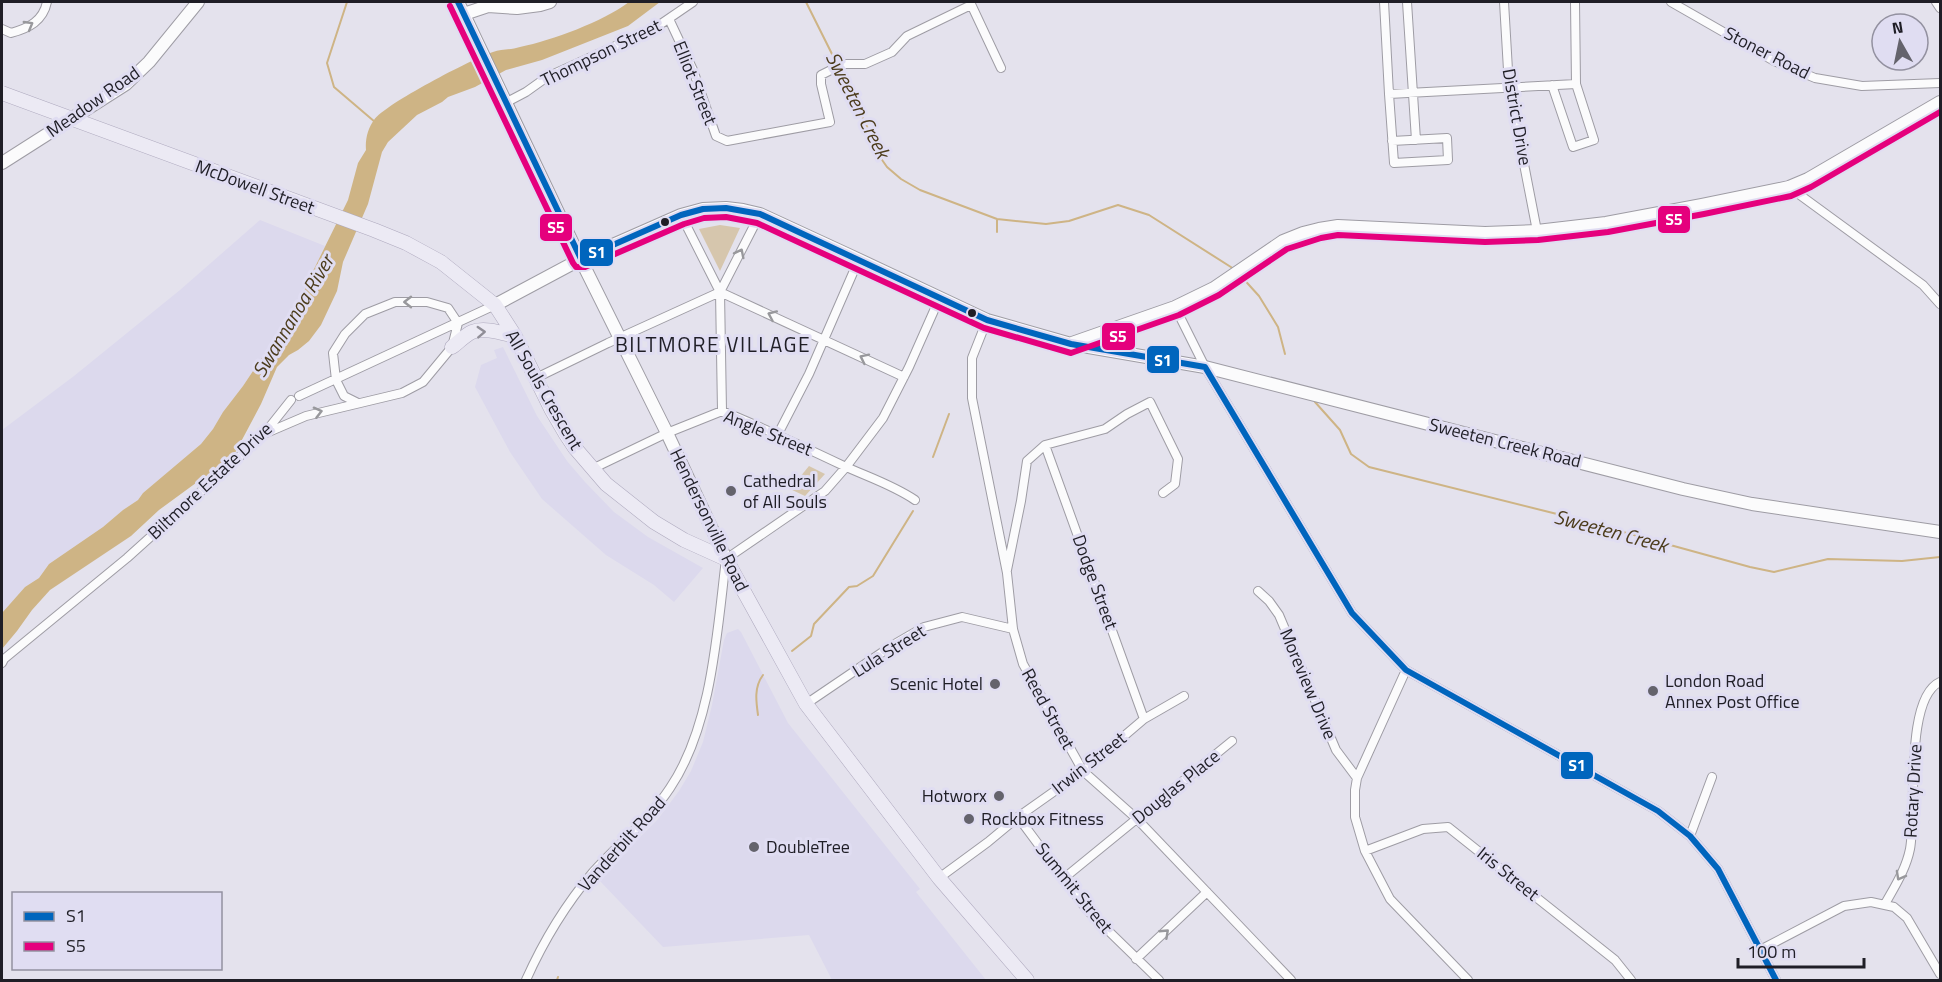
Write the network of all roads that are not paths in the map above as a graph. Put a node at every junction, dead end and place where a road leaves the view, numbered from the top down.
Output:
1 (47, 2) edge
2 (198, 2) edge
3 (458, 2) edge
4 (550, 2) edge
5 (693, 2) edge
6 (1384, 2) edge
7 (1407, 2) edge
8 (1504, 2) edge
9 (1575, 2) edge
10 (1671, 2) edge
11 (1936, 2) edge
12 (970, 3) edge
13 (1941, 8) edge
14 (464, 14) junction
15 (669, 19) junction
16 (2, 28) edge
17 (1001, 68) dead end
18 (1941, 83) edge
19 (1576, 84) junction
20 (1552, 85) junction
21 (1509, 87) junction
22 (2, 93) edge
23 (1412, 93) junction
24 (1389, 94) junction
25 (507, 102) junction
26 (1941, 102) edge
27 (1416, 140) junction
28 (1392, 141) junction
29 (2, 164) edge
30 (1789, 187) junction
31 (760, 214) junction
32 (681, 215) junction
33 (1537, 231) junction
34 (859, 259) junction
35 (581, 260) junction
36 (720, 291) junction
37 (940, 297) junction
38 (1941, 304) edge
39 (495, 305) junction
40 (1175, 307) junction
41 (987, 320) junction
42 (458, 323) junction
43 (515, 336) junction
44 (620, 337) junction
45 (824, 339) junction
46 (1071, 344) junction
47 (452, 347) junction
48 (1205, 367) junction
49 (904, 377) junction
50 (536, 378) junction
51 (336, 380) junction
52 (358, 403) junction
53 (722, 411) junction
54 (667, 433) junction
55 (264, 434) junction
56 (778, 434) junction
57 (1045, 445) junction
58 (846, 467) junction
59 (592, 469) junction
60 (1163, 493) dead end
61 (915, 500) dead end
62 (1941, 532) edge
63 (726, 559) junction
64 (1006, 573) junction
65 (1258, 591) dead end
66 (1013, 629) junction
67 (2, 663) edge
68 (1406, 670) junction
69 (1941, 682) edge
70 (1184, 696) dead end
71 (806, 704) junction
72 (1144, 718) junction
73 (1232, 741) dead end
74 (1083, 771) junction
75 (1712, 777) dead end
76 (1357, 778) junction
77 (1018, 817) junction
78 (1137, 819) junction
79 (1690, 836) junction
80 (1365, 851) junction
81 (939, 878) junction
82 (1063, 879) junction
83 (1207, 892) junction
84 (1885, 904) junction
85 (1760, 950) junction
86 (1136, 959) junction
87 (1941, 974) edge
88 (526, 981) edge
89 (1027, 981) edge
90 (1159, 981) edge
91 (1291, 981) edge
92 (1468, 981) edge
93 (1631, 981) edge
94 (1776, 981) edge

16 -> 1 street
2 - 29 main road, Meadow Road
3 - 14 main road, Hendersonville Road
4 - 14 main road
5 - 15 street, Thompson Street
6 - 24 street
7 - 23 street
8 - 21 street, District Drive
9 - 19 street
10 - 18 street, Stoner Road
11 - 13 street
12 - 15 street, Elliot Street
12 - 17 street
14 - 25 main road, Hendersonville Road
15 - 25 street, Thompson Street
19 - 20 street
19 - 20 street
20 - 21 street
21 - 23 street
21 - 33 street, District Drive
22 - 39 main road, McDowell Street, bridge
23 - 24 street
23 - 27 street
24 - 28 street
25 - 35 main road, Hendersonville Road
26 - 30 main road
27 - 28 street
27 - 28 street
30 - 33 main road
30 - 38 street
31 - 32 main road, Sweeten Creek Road
31 - 34 main road, Sweeten Creek Road
36 -> 31 street
32 - 35 main road, Sweeten Creek Road
32 - 36 street
33 - 40 main road
34 - 37 main road, Sweeten Creek Road
34 - 45 street
35 - 39 main road, Sweeten Creek Road
35 - 44 main road, Hendersonville Road
36 - 44 street
45 -> 36 street
36 - 53 street
37 - 41 main road, Sweeten Creek Road
37 - 49 street
39 - 42 street, Biltmore Estate Drive
39 - 43 main road, All Souls Crescent
40 - 46 main road
40 - 48 street
41 - 46 main road, Sweeten Creek Road
41 - 64 street, Reed Street
42 - 47 street
42 - 51 street, Biltmore Estate Drive
42 -> 51 street
47 -> 43 main road
43 - 50 main road, All Souls Crescent
44 - 50 street
44 - 54 main road, Hendersonville Road
49 -> 45 street
45 - 56 street
46 - 48 main road, Sweeten Creek Road
47 - 52 street
48 - 62 main road, Sweeten Creek Road
48 - 68 street
49 - 58 street
50 - 59 main road, All Souls Crescent
51 - 52 street
51 - 55 street, Biltmore Estate Drive
55 -> 52 street
53 - 54 street, Angle Street
53 - 56 street, Angle Street
54 - 59 street, Angle Street
54 - 63 main road, Hendersonville Road
55 - 67 street, Biltmore Estate Drive
56 - 58 street, Angle Street
57 - 60 street
57 - 64 street
57 - 72 street, Dodge Street
58 - 61 street, Angle Street
58 - 63 street
59 - 63 main road, All Souls Crescent
63 - 71 main road, Hendersonville Road
63 - 88 street, Vanderbilt Road
64 - 66 street, Reed Street
65 - 76 street, Moreview Drive
66 - 71 street, Lula Street
66 - 74 street, Reed Street
68 - 76 street
68 - 79 street
69 -> 84 street, Rotary Drive
70 - 72 street, Irwin Street
71 - 81 main road, Hendersonville Road
72 - 74 street, Irwin Street
73 - 78 street, Douglas Place
74 - 77 street, Irwin Street
74 - 78 street, Reed Street
75 - 79 street
76 - 80 street
77 - 81 street, Irwin Street
77 - 82 street, Summit Street
78 - 82 street, Douglas Place
78 - 83 street, Reed Street
79 - 85 street
80 - 92 street
80 - 93 street, Iris Street
81 - 89 main road, Hendersonville Road
82 - 86 street, Summit Street
86 -> 83 street
83 - 91 street, Reed Street
84 - 85 street
84 - 87 street
85 - 94 street
86 - 90 street, Summit Street

